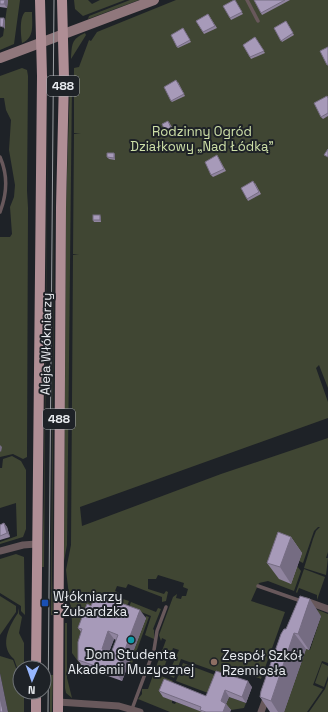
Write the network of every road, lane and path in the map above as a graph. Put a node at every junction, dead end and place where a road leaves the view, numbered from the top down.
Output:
1 (40, 0) edge
2 (62, 0) edge
3 (153, 0) edge
4 (248, 0) edge
5 (258, 21) dead end
6 (63, 35) junction
7 (41, 43) junction
8 (0, 58) edge
9 (0, 157) edge
10 (0, 212) edge
11 (36, 544) junction
12 (0, 551) edge
13 (258, 586) dead end
14 (302, 602) junction
15 (166, 607) dead end
16 (328, 609) edge
17 (297, 611) edge
18 (36, 660) edge
19 (269, 690) edge
20 (36, 700) edge
21 (58, 707) edge
22 (132, 709) junction
23 (36, 712) edge
24 (140, 712) edge
25 (261, 712) edge

1 - 7 main road, Aleja Włókniarzy / 488
2 - 6 main road, Aleja Włókniarzy / 488
3 - 6 main road
4 - 5 lane
6 - 7 main road
6 - 21 main road, Aleja Włókniarzy / 488
7 - 8 main road
7 - 11 main road, Aleja Włókniarzy / 488
9 - 10 lane
11 - 12 street
11 - 18 main road, Aleja Włókniarzy / 488
13 - 14 lane
14 - 16 street
14 - 17 street
15 - 22 lane
19 - 25 street
20 - 23 main road
21 - 22 street
22 - 24 street

